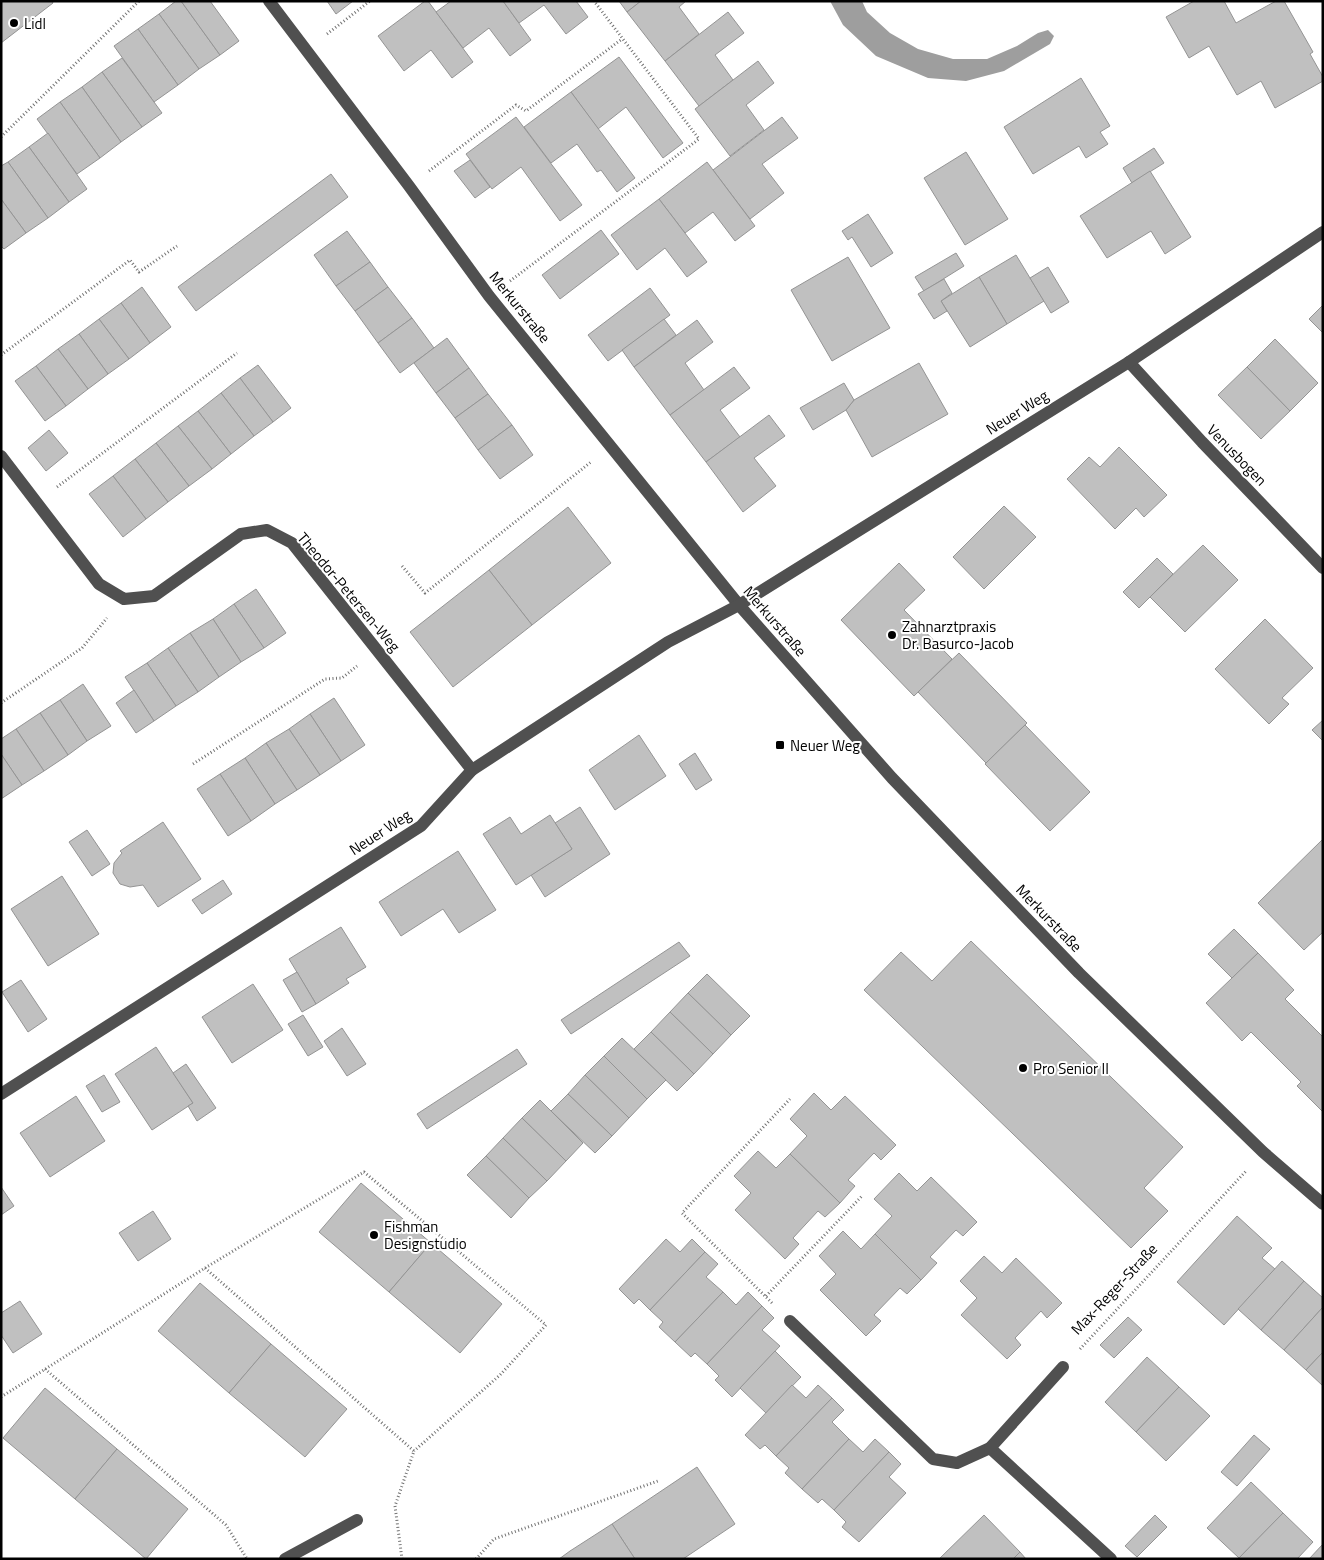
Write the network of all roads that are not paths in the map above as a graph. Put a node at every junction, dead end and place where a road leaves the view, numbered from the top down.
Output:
1 (269, 1) edge
2 (1323, 232) edge
3 (1129, 362) junction
4 (1, 456) edge
5 (1323, 568) edge
6 (739, 605) junction
7 (472, 770) junction
8 (1, 1094) edge
9 (1323, 1204) edge
10 (790, 1321) road end
11 (1063, 1367) road end
12 (990, 1448) junction
13 (356, 1520) dead end
14 (285, 1559) edge
15 (1111, 1559) edge

1 - 6 street, Merkurstraße
2 - 3 street, Neuer Weg
3 - 5 street, Venusbogen
3 - 6 street, Neuer Weg
4 - 7 street, Theodor-Petersen-Weg
6 - 7 street, Neuer Weg
6 - 9 street, Merkurstraße
7 - 8 street, Neuer Weg
10 - 12 street
11 - 12 street
12 - 15 street
13 - 14 street

